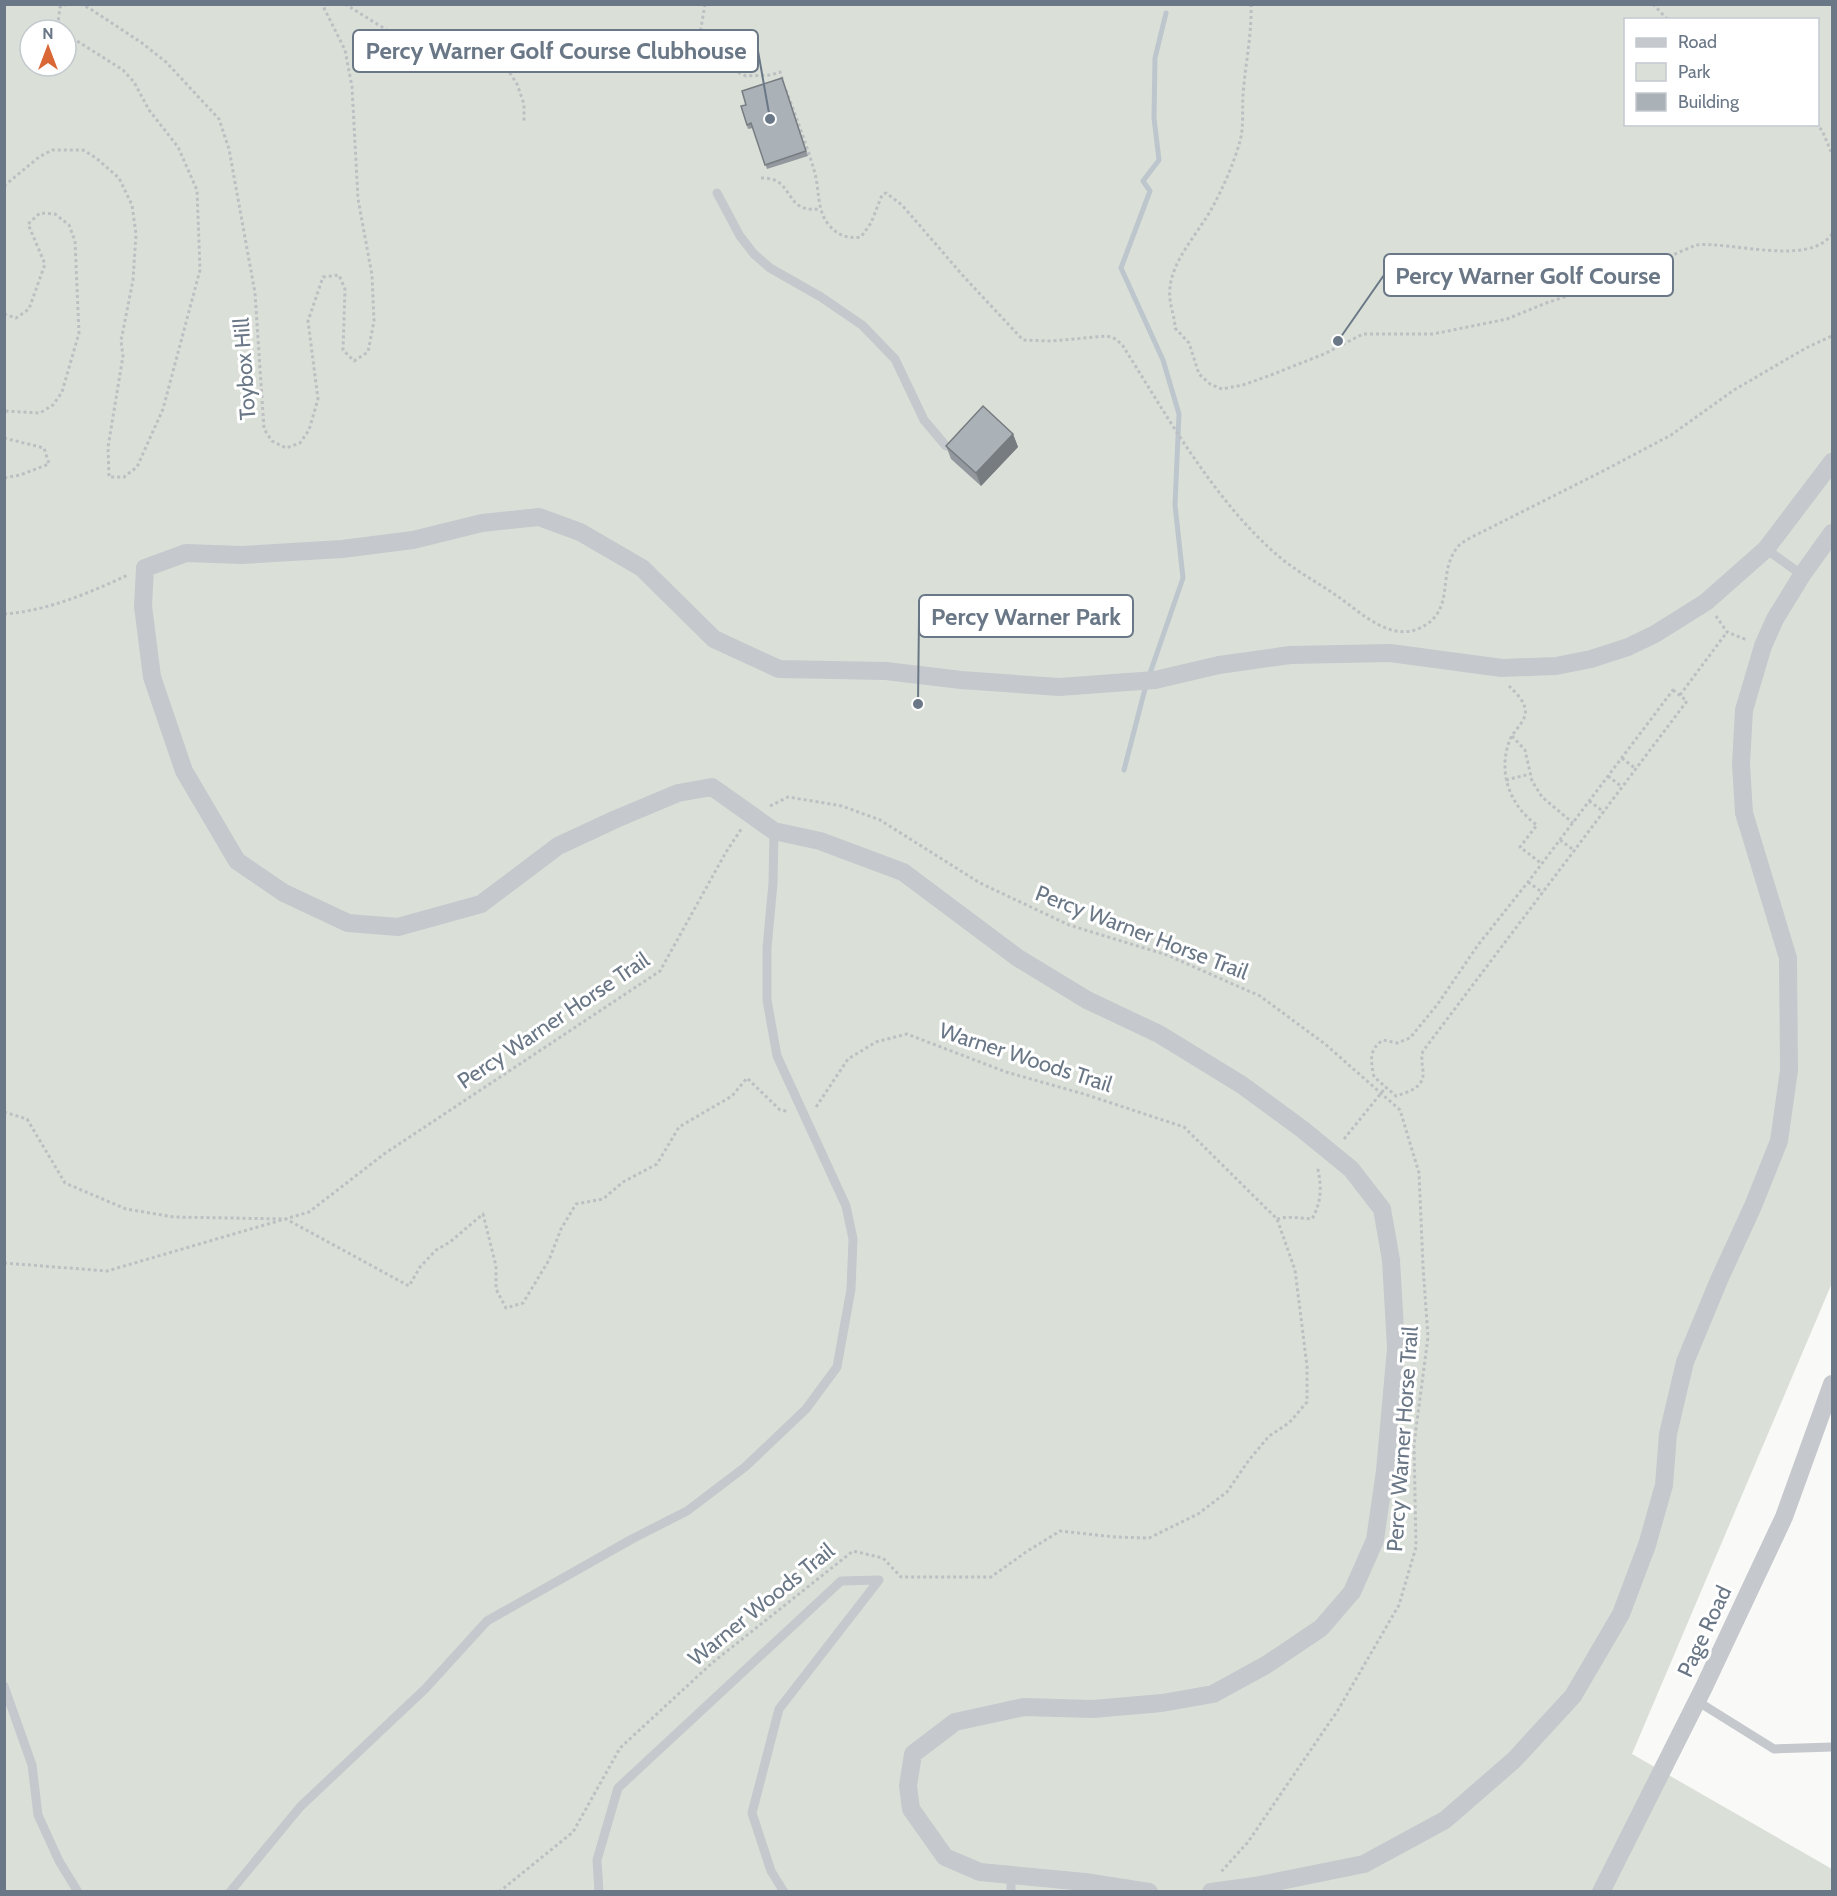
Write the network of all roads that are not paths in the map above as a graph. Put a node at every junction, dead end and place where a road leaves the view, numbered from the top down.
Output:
1 (717, 193) dead end
2 (946, 446) edge
3 (1833, 462) edge
4 (1833, 533) edge
5 (1766, 549) junction
6 (1802, 575) junction
7 (774, 831) junction
8 (1833, 1383) edge
9 (4, 1686) edge
10 (1697, 1701) junction
11 (1833, 1747) edge
12 (1011, 1883) edge
13 (1215, 1883) edge
14 (78, 1892) edge
15 (230, 1892) edge
16 (599, 1892) edge
17 (784, 1892) edge
18 (1149, 1892) edge
19 (1601, 1892) edge

1 - 2 lane
3 - 5 street
4 - 6 street
5 - 6 lane
5 - 7 street
6 - 13 street
7 - 12 street
7 - 15 lane
8 - 10 street, Page Road
9 - 14 lane
10 - 11 lane
10 - 19 street, Page Road
12 - 18 street
16 - 17 lane

